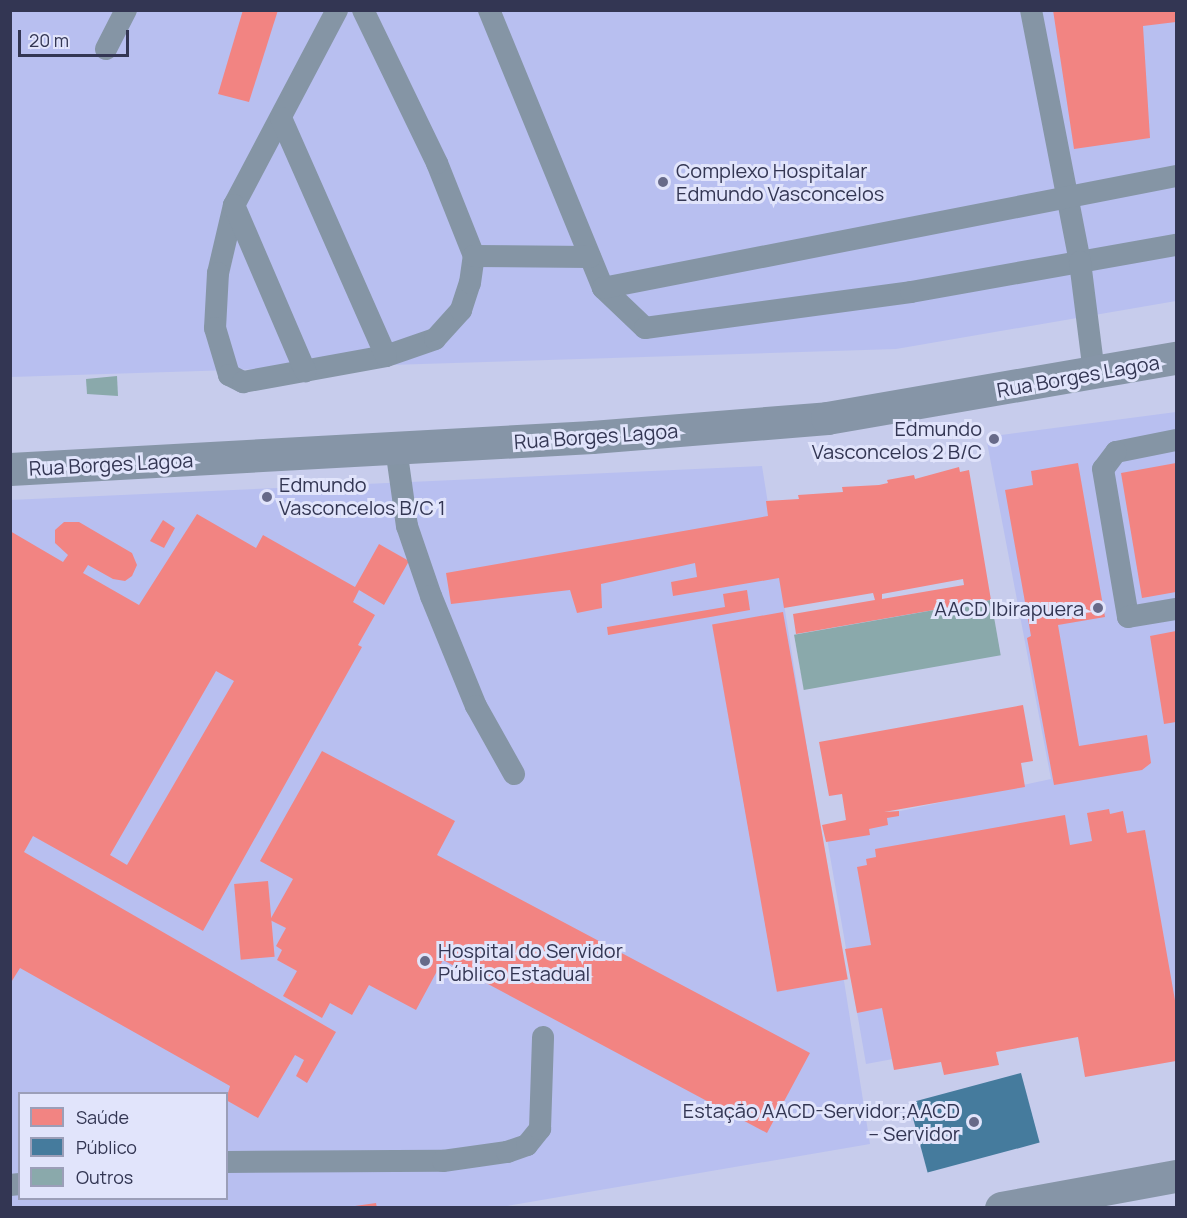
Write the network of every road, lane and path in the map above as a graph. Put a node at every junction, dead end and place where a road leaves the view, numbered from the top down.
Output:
1 (126, 10) edge
2 (337, 10) edge
3 (363, 10) edge
4 (489, 10) edge
5 (1031, 10) edge
6 (106, 50) dead end
7 (280, 118) junction
8 (1176, 176) edge
9 (1065, 198) junction
10 (234, 205) junction
11 (1176, 245) edge
12 (474, 256) junction
13 (590, 257) junction
14 (1080, 262) junction
15 (603, 288) junction
16 (386, 356) junction
17 (1176, 358) edge
18 (305, 371) junction
19 (1094, 373) junction
20 (1176, 440) edge
21 (396, 448) junction
22 (10, 470) edge
23 (1176, 609) edge
24 (514, 774) dead end
25 (543, 1037) dead end
26 (228, 1162) edge
27 (1176, 1176) edge
28 (1001, 1208) edge

1 - 6 lane
2 - 7 lane
3 - 12 lane
4 - 13 lane
5 - 9 lane
7 - 10 lane
7 - 16 lane
8 - 9 lane
9 - 14 lane
9 - 15 lane
10 - 18 lane
10 - 18 lane
11 - 14 lane
12 - 13 lane
12 - 16 lane
13 - 15 lane
14 - 15 lane
14 - 19 lane
16 - 18 lane
17 - 19 street, Rua Borges Lagoa
19 - 21 street, Rua Borges Lagoa
20 - 23 lane
21 - 22 street, Rua Borges Lagoa
21 - 24 lane
25 - 26 lane
27 - 28 street

